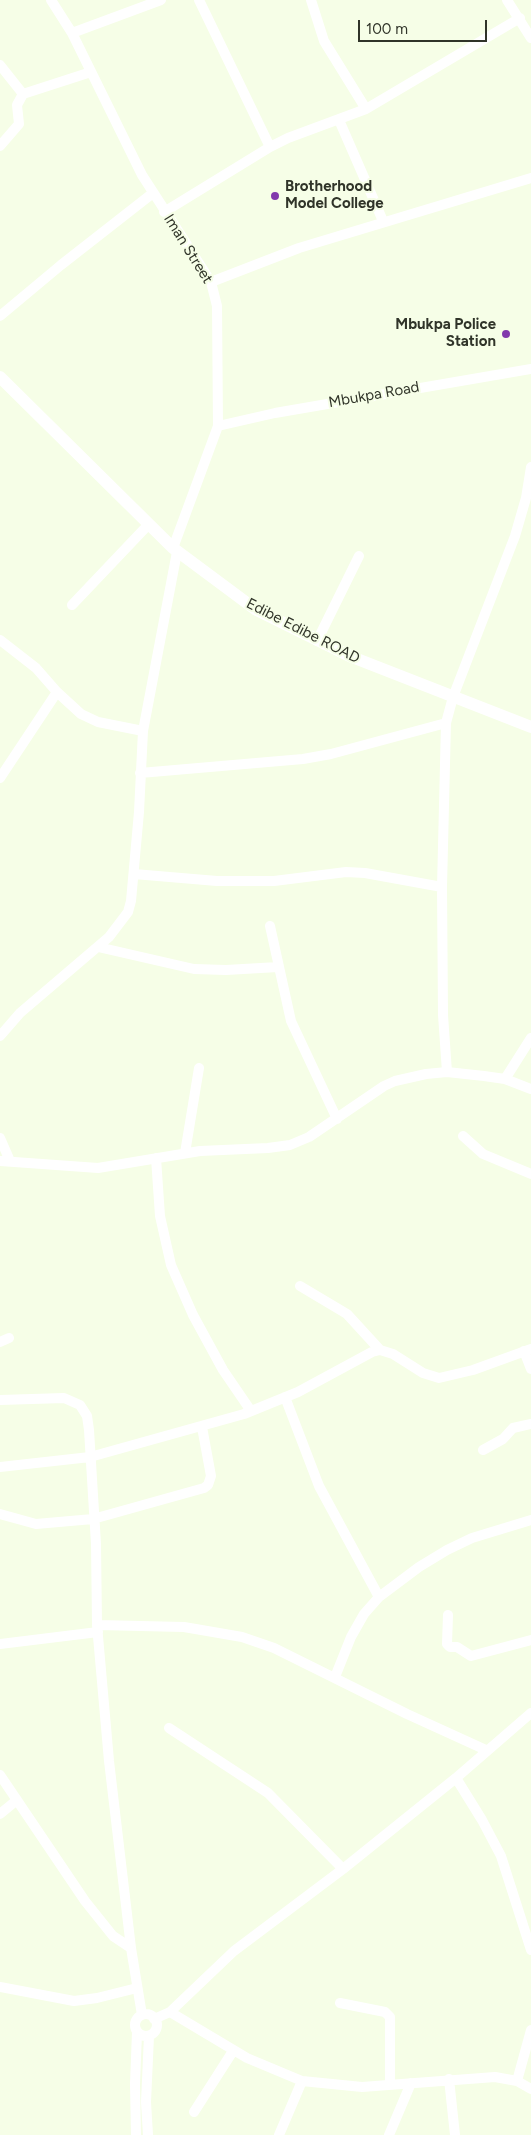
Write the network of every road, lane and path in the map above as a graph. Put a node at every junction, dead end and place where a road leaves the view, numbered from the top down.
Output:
1 (51, 0) edge
2 (161, 0) edge
3 (199, 0) edge
4 (311, 0) edge
5 (507, 0) edge
6 (525, 20) edge
7 (72, 33) junction
8 (531, 38) edge
9 (0, 65) edge
10 (91, 72) junction
11 (24, 94) junction
12 (366, 109) junction
13 (339, 120) junction
14 (0, 146) edge
15 (270, 147) junction
16 (531, 178) edge
17 (153, 192) junction
18 (164, 212) junction
19 (383, 221) junction
20 (211, 282) junction
21 (0, 316) edge
22 (531, 369) edge
23 (0, 377) edge
24 (218, 426) junction
25 (531, 467) edge
26 (529, 499) edge
27 (148, 525) junction
28 (175, 550) junction
29 (359, 556) dead end
30 (72, 605) dead end
31 (0, 640) edge
32 (317, 641) junction
33 (57, 692) junction
34 (454, 697) junction
35 (446, 724) junction
36 (531, 727) edge
37 (143, 731) junction
38 (140, 773) junction
39 (0, 778) edge
40 (134, 874) junction
41 (442, 888) junction
42 (270, 926) dead end
43 (98, 946) junction
44 (278, 967) junction
45 (0, 1036) edge
46 (531, 1038) edge
47 (199, 1068) dead end
48 (447, 1072) junction
49 (505, 1079) junction
50 (531, 1089) edge
51 (337, 1119) junction
52 (464, 1136) dead end
53 (0, 1138) edge
54 (185, 1153) junction
55 (156, 1158) junction
56 (5, 1161) edge
57 (531, 1174) edge
58 (300, 1286) dead end
59 (380, 1350) junction
60 (528, 1350) edge
61 (531, 1369) edge
62 (285, 1397) junction
63 (0, 1400) edge
64 (252, 1411) junction
65 (531, 1424) edge
66 (202, 1427) junction
67 (483, 1450) dead end
68 (90, 1457) junction
69 (0, 1467) edge
70 (0, 1514) edge
71 (93, 1519) junction
72 (531, 1520) edge
73 (379, 1597) junction
74 (448, 1616) dead end
75 (97, 1629) junction
76 (531, 1640) edge
77 (0, 1644) edge
78 (335, 1677) junction
79 (531, 1713) edge
80 (169, 1728) dead end
81 (486, 1750) junction
82 (0, 1775) edge
83 (456, 1778) junction
84 (18, 1800) junction
85 (0, 1814) edge
86 (343, 1869) junction
87 (131, 1948) junction
88 (531, 1950) edge
89 (0, 1987) edge
90 (137, 1988) junction
91 (340, 2003) dead end
92 (170, 2012) junction
93 (142, 2015) junction
94 (154, 2019) junction
95 (531, 2030) edge
96 (137, 2032) junction
97 (149, 2036) junction
98 (233, 2051) junction
99 (449, 2079) junction
100 (302, 2081) junction
101 (517, 2081) junction
102 (411, 2083) junction
103 (390, 2084) junction
104 (531, 2089) edge
105 (194, 2112) dead end
106 (136, 2135) edge
107 (148, 2135) edge
108 (279, 2135) edge
109 (390, 2135) edge
110 (455, 2135) edge

1 - 7 street, Iman Street
2 - 7 street
3 - 15 street
4 - 12 street
5 - 6 street
6 - 8 street
6 - 12 street
7 - 10 street, Iman Street
9 - 11 street
10 - 11 street
10 - 17 street, Iman Street
11 - 14 street
12 - 13 street
13 - 15 street
13 - 19 street
15 - 18 street
16 - 19 street
17 - 18 street, Iman Street
17 - 21 street
18 - 20 street, Iman Street
19 - 20 street
20 - 24 street, Iman Street
22 - 24 street, Mbukpa Road
23 - 27 main road, Edibe Edibe ROAD
24 - 28 street, Iman Street
25 - 26 street
26 - 34 street
27 - 28 main road, Edibe Edibe ROAD
27 - 30 street
28 - 32 main road, Edibe Edibe ROAD
28 - 37 street, Iman Street
29 - 32 street
31 - 33 street
32 - 34 main road, Edibe Edibe ROAD
33 - 37 street
33 - 39 street
34 - 35 street
34 - 36 main road, Edibe Edibe ROAD
35 - 38 street
35 - 41 street
37 - 38 street, Iman Street
38 - 40 street, Iman Street
40 - 41 street
40 - 43 street, Iman Street
41 - 48 street
42 - 44 street
43 - 44 street
43 - 45 street, Iman Street
44 - 51 street
46 - 49 street
47 - 54 street
48 - 49 street
48 - 51 street
49 - 50 street
51 - 54 street
52 - 57 street
53 - 56 street
54 - 55 street
55 - 56 street
55 - 64 street
58 - 59 street
59 - 60 street
59 - 62 street
60 - 61 street
62 - 64 street
62 - 73 street
63 - 68 street
64 - 66 street
65 - 67 street
66 - 68 street
66 - 71 street
68 - 69 street
68 - 71 street
70 - 71 street
71 - 75 street
72 - 73 street
73 - 78 street
74 - 76 street
75 - 77 street
75 - 78 street
75 - 87 street
78 - 81 street
79 - 81 street
80 - 86 street
81 - 83 street
82 - 84 street
83 - 86 street
83 - 88 street
84 - 85 street
84 - 87 street
86 - 92 street
87 - 90 street
89 - 90 street
90 - 93 street
91 - 103 street
92 - 94 street
92 - 98 street
93 - 94 street
93 - 96 street
94 - 97 street
95 - 101 street
96 - 97 street
96 - 106 street
97 - 107 street
98 - 100 street
98 - 105 street
99 - 101 street
99 - 102 street
99 - 110 street
100 - 103 street
100 - 108 street
101 - 104 street
102 - 103 street
102 - 109 street

